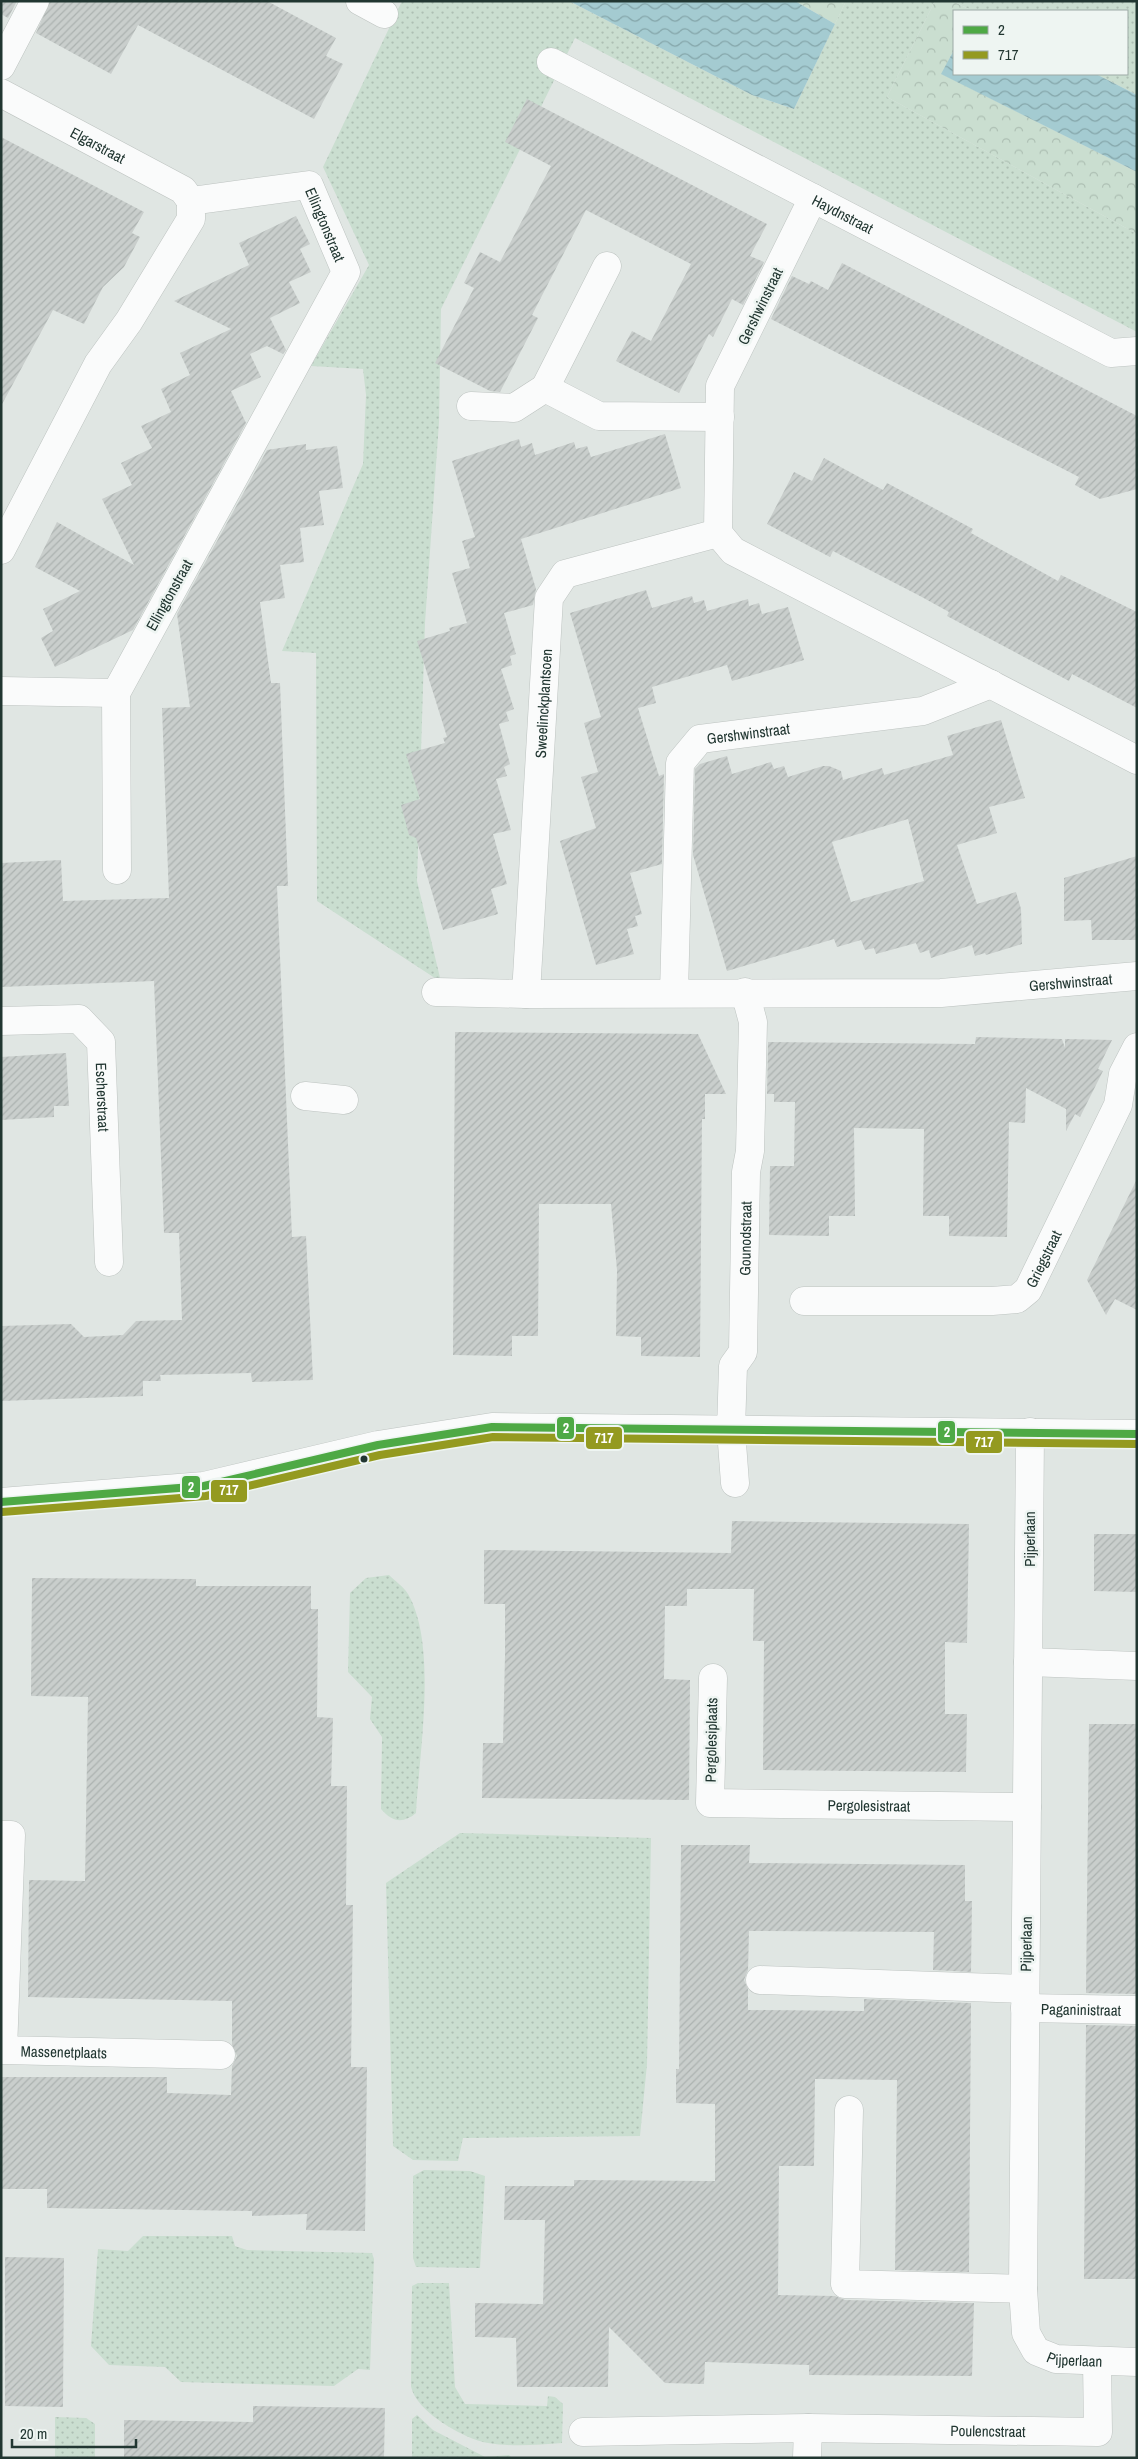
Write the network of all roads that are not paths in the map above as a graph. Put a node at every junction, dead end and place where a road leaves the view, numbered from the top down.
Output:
1 (35, 1) edge
2 (360, 1) edge
3 (384, 14) dead end
4 (551, 62) dead end
5 (1, 66) edge
6 (1, 93) edge
7 (813, 198) junction
8 (191, 201) junction
9 (607, 266) dead end
10 (1137, 351) edge
11 (545, 388) junction
12 (471, 406) dead end
13 (720, 417) junction
14 (718, 533) junction
15 (1, 550) edge
16 (991, 684) junction
17 (1, 691) edge
18 (116, 693) junction
19 (1137, 760) edge
20 (117, 870) dead end
21 (1137, 976) edge
22 (436, 992) dead end
23 (745, 992) junction
24 (674, 993) junction
25 (526, 994) junction
26 (1, 1021) edge
27 (1137, 1047) edge
28 (305, 1096) dead end
29 (344, 1100) dead end
30 (108, 1262) dead end
31 (804, 1301) dead end
32 (731, 1430) junction
33 (1030, 1432) junction
34 (1137, 1434) edge
35 (734, 1483) dead end
36 (1, 1502) edge
37 (1028, 1662) junction
38 (1137, 1666) edge
39 (712, 1678) dead end
40 (710, 1803) joint
41 (1028, 1807) junction
42 (6, 1835) edge
43 (760, 1980) dead end
44 (1025, 1999) junction
45 (1137, 2010) edge
46 (221, 2055) dead end
47 (849, 2110) dead end
48 (1023, 2289) junction
49 (1097, 2361) junction
50 (1137, 2362) edge
51 (808, 2428) junction
52 (583, 2432) dead end
53 (807, 2458) edge

1 - 5 street
2 - 3 street
4 - 7 street, Haydnstraat
6 - 8 street, Elgarstraat
7 - 10 street, Haydnstraat
7 - 13 street, Gershwinstraat
8 - 15 street
8 - 18 street, Ellingtonstraat
9 - 11 street
11 - 12 street
11 - 13 street
13 - 14 street, Gershwinstraat
14 - 16 street
14 - 25 street, Sweelinckplantsoen
16 - 19 street
16 - 24 street, Gershwinstraat
17 - 18 street
18 - 20 street, Ellingtonstraat
21 - 23 street, Gershwinstraat
22 - 25 street, Gershwinstraat
23 - 24 street, Gershwinstraat
23 - 32 street, Gounodstraat
24 - 25 street, Gershwinstraat
26 - 30 street, Escherstraat
27 - 31 street, Griegstraat
28 - 29 street
32 - 33 street
32 - 35 street, Gounodstraat
32 - 36 street
33 - 34 street
33 - 37 street, Pijperlaan
37 - 38 street
37 - 41 street, Pijperlaan
39 - 40 street, Pergolesiplaats
40 - 41 street, Pergolesistraat
41 - 44 street, Pijperlaan
42 - 46 street, Massenetplaats
43 - 44 street, Paganinistraat
44 - 45 street, Paganinistraat
44 - 48 street, Pijperlaan
47 - 48 street
48 - 49 street, Pijperlaan
49 - 50 street, Pijperlaan
49 - 51 street, Poulencstraat
51 - 52 street, Poulencstraat
51 - 53 street

